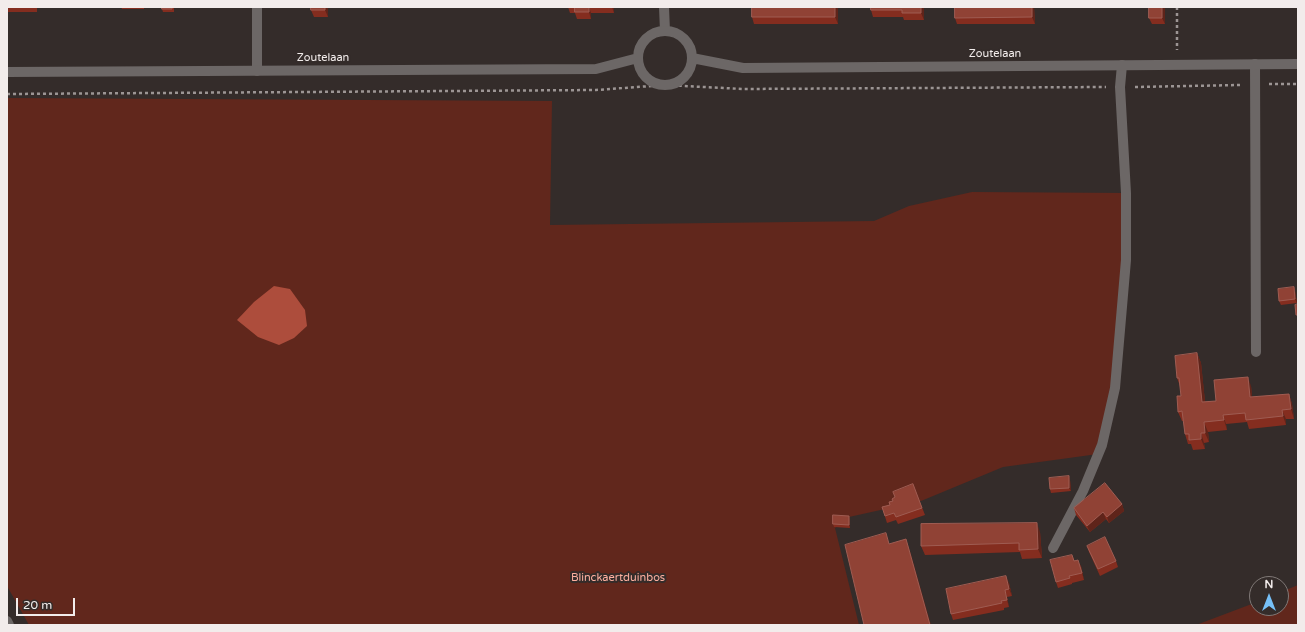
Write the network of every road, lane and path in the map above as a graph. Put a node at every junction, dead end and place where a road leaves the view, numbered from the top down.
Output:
1 (257, 7) edge
2 (664, 7) edge
3 (1177, 7) edge
4 (665, 31) junction
5 (638, 58) junction
6 (692, 58) junction
7 (1255, 64) junction
8 (1298, 64) edge
9 (1122, 65) junction
10 (1177, 65) junction
11 (257, 71) junction
12 (7, 72) edge
13 (1255, 84) junction
14 (1298, 84) edge
15 (665, 85) junction
16 (1120, 87) junction
17 (7, 94) edge
18 (1256, 352) dead end
19 (1053, 548) dead end
20 (7, 621) edge
21 (9, 625) edge

1 - 11 street
2 - 4 street
3 - 10 path
4 - 5 street
4 - 6 street
5 - 11 street, Zoutelaan
5 - 15 street
6 - 9 street, Zoutelaan
6 - 15 street
7 - 8 street, Zoutelaan
7 - 10 street, Zoutelaan
7 - 13 street
9 - 10 street, Zoutelaan
9 - 16 street
11 - 12 street, Zoutelaan
13 - 14 path
13 - 16 path
13 - 18 street
15 - 16 path
15 - 17 path
16 - 19 street
20 - 21 street

